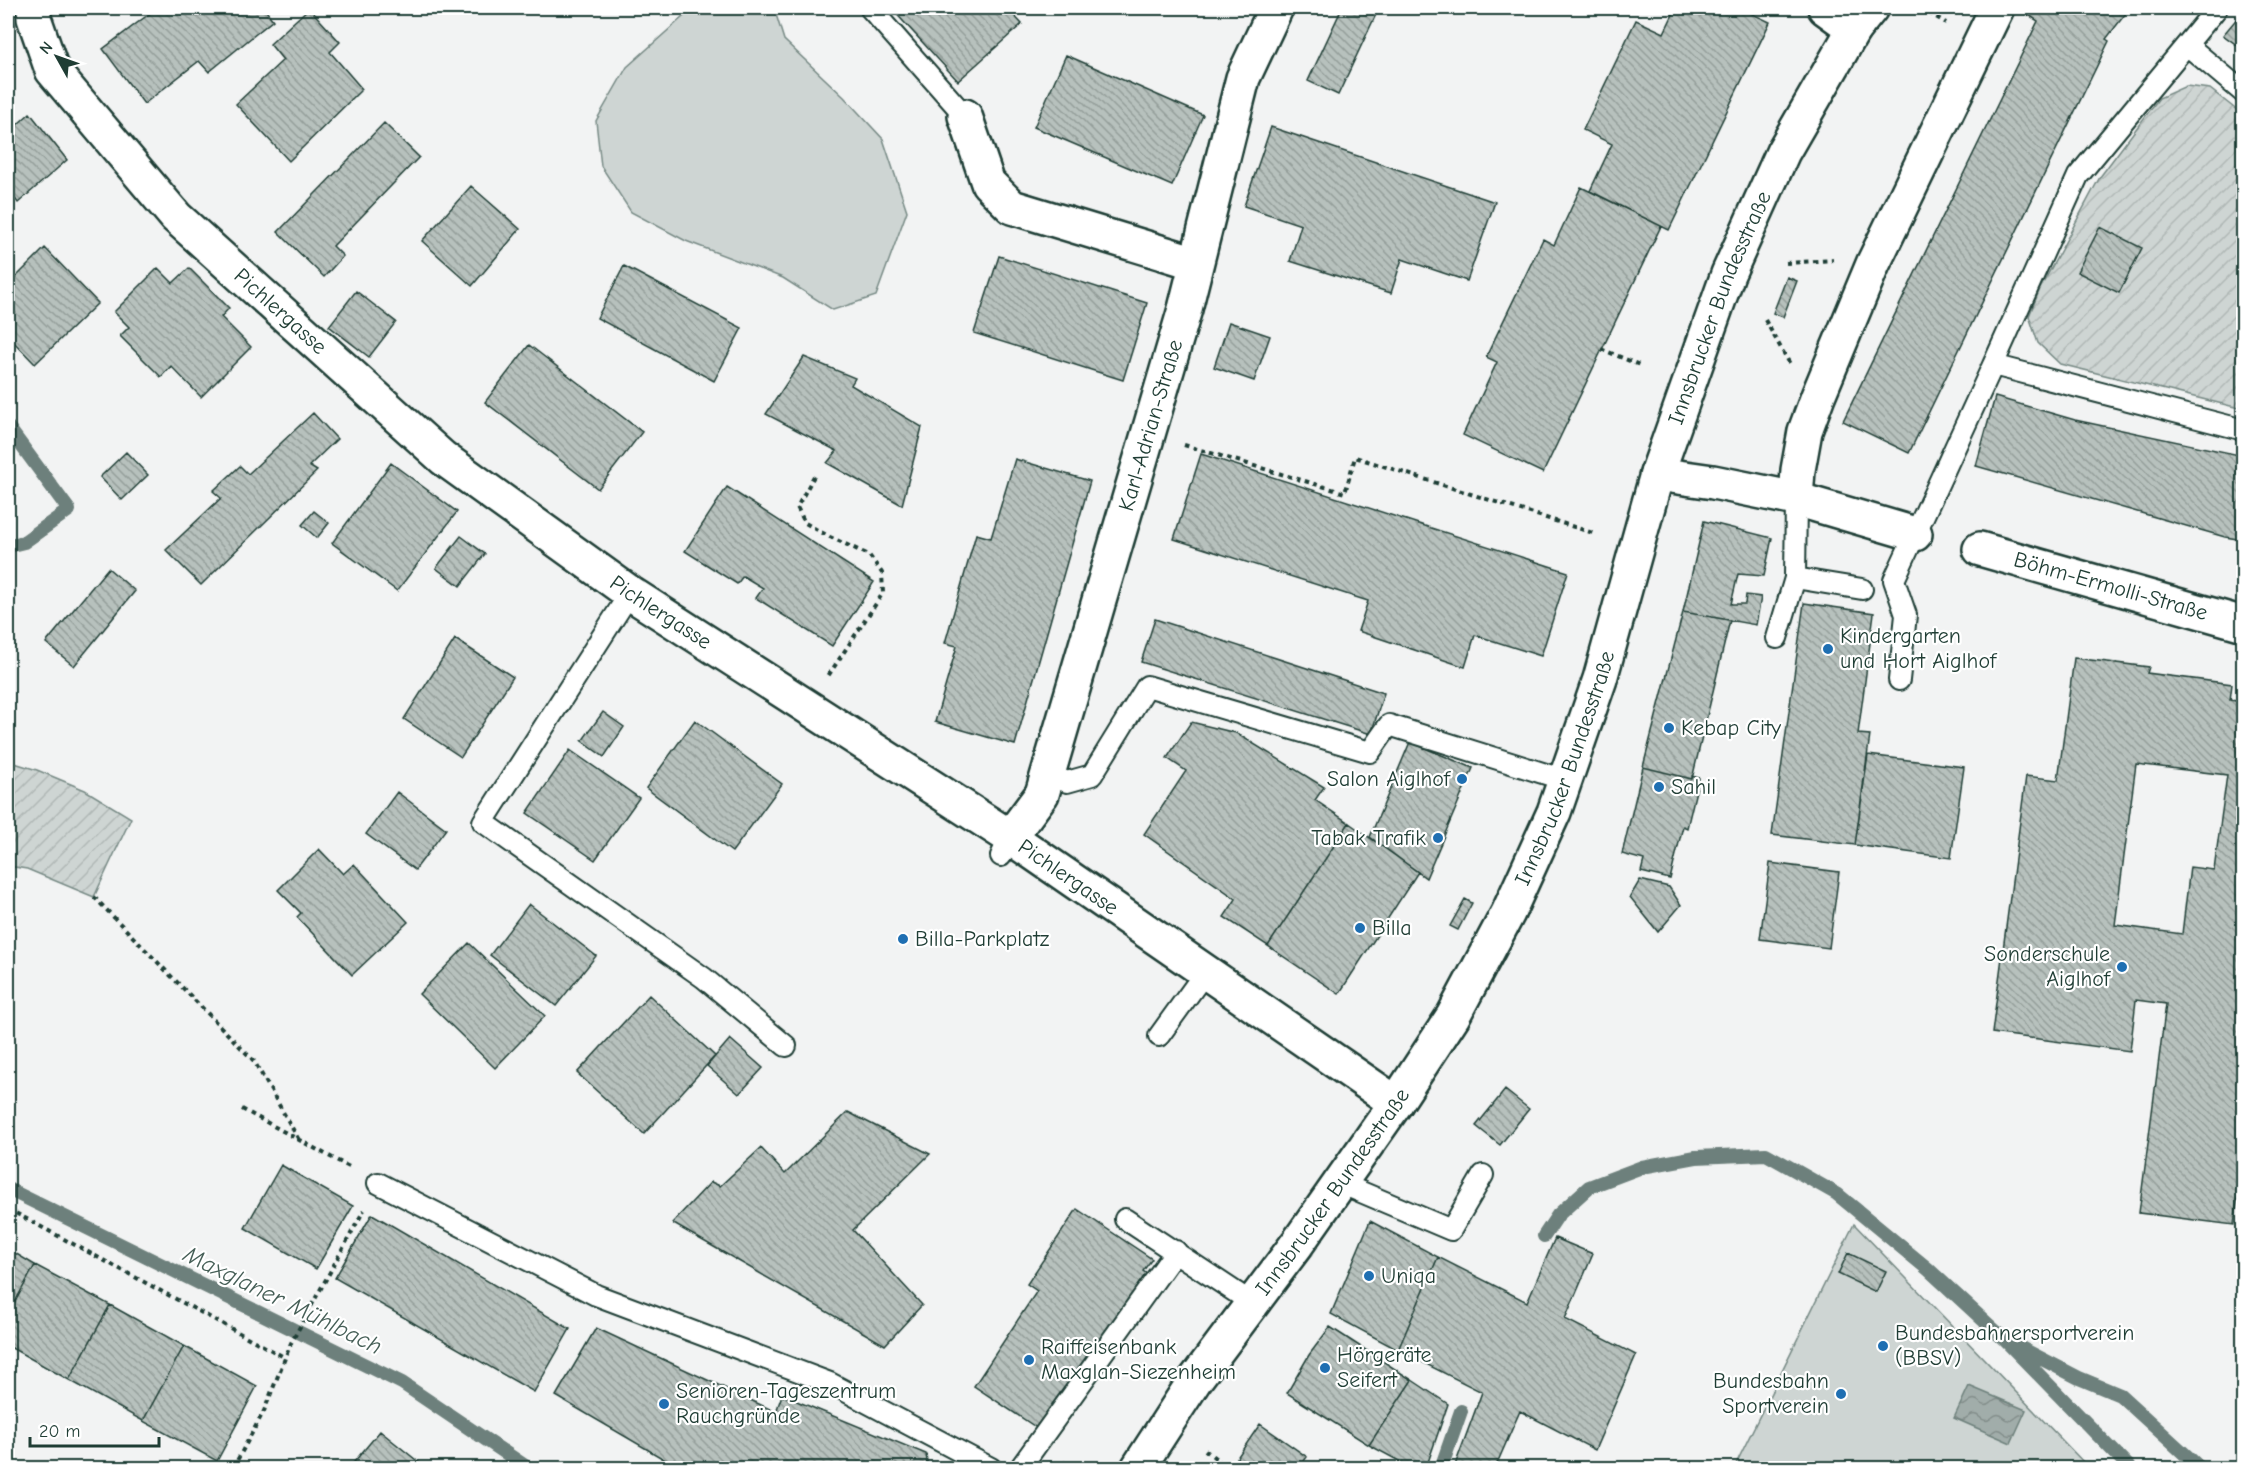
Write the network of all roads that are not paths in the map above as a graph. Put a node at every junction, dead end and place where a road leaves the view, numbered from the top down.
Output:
1 (34, 8) edge
2 (870, 8) edge
3 (1276, 8) edge
4 (1825, 8) edge
5 (1997, 8) edge
6 (2217, 8) edge
7 (1863, 19) edge
8 (2187, 45) junction
9 (2244, 93) edge
10 (965, 116) joint
11 (1196, 263) junction
12 (1993, 365) junction
13 (2244, 430) edge
14 (1657, 474) junction
15 (1796, 499) junction
16 (1915, 534) junction
17 (1980, 549) dead end
18 (1795, 578) junction
19 (1862, 589) dead end
20 (630, 593) junction
21 (2244, 624) edge
22 (1777, 638) dead end
23 (1899, 680) dead end
24 (1048, 774) junction
25 (1565, 780) junction
26 (1006, 847) junction
27 (1206, 971) junction
28 (1159, 1036) dead end
29 (786, 1046) dead end
30 (1396, 1103) junction
31 (1483, 1175) dead end
32 (378, 1183) road end
33 (1340, 1183) junction
34 (1125, 1219) dead end
35 (1176, 1251) junction
36 (1252, 1303) junction
37 (990, 1468) edge
38 (1020, 1468) edge
39 (1138, 1468) edge

1 - 20 street, Pichlergasse
2 - 10 lane
3 - 11 street, Karl-Adrian-Straße
4 - 7 street
5 - 15 street
6 - 8 lane
7 - 14 street, Innsbrucker Bundesstraße
8 - 9 lane
8 - 12 lane
10 - 11 street
11 - 24 street, Karl-Adrian-Straße
12 - 13 lane
12 - 16 lane
14 - 15 street
14 - 25 street, Innsbrucker Bundesstraße
15 - 16 street
15 - 18 lane
16 - 23 lane
17 - 21 street, Böhm-Ermolli-Straße
18 - 19 lane
18 - 22 lane
20 - 26 street, Pichlergasse
20 - 29 lane
24 - 25 lane
24 - 26 street, Karl-Adrian-Straße
25 - 30 street, Innsbrucker Bundesstraße
26 - 27 street, Pichlergasse
27 - 28 lane
27 - 30 street, Pichlergasse
30 - 33 street, Innsbrucker Bundesstraße
31 - 33 lane
32 - 37 lane
33 - 36 street, Innsbrucker Bundesstraße
34 - 35 lane
35 - 36 lane
35 - 38 lane
36 - 39 street, Innsbrucker Bundesstraße

